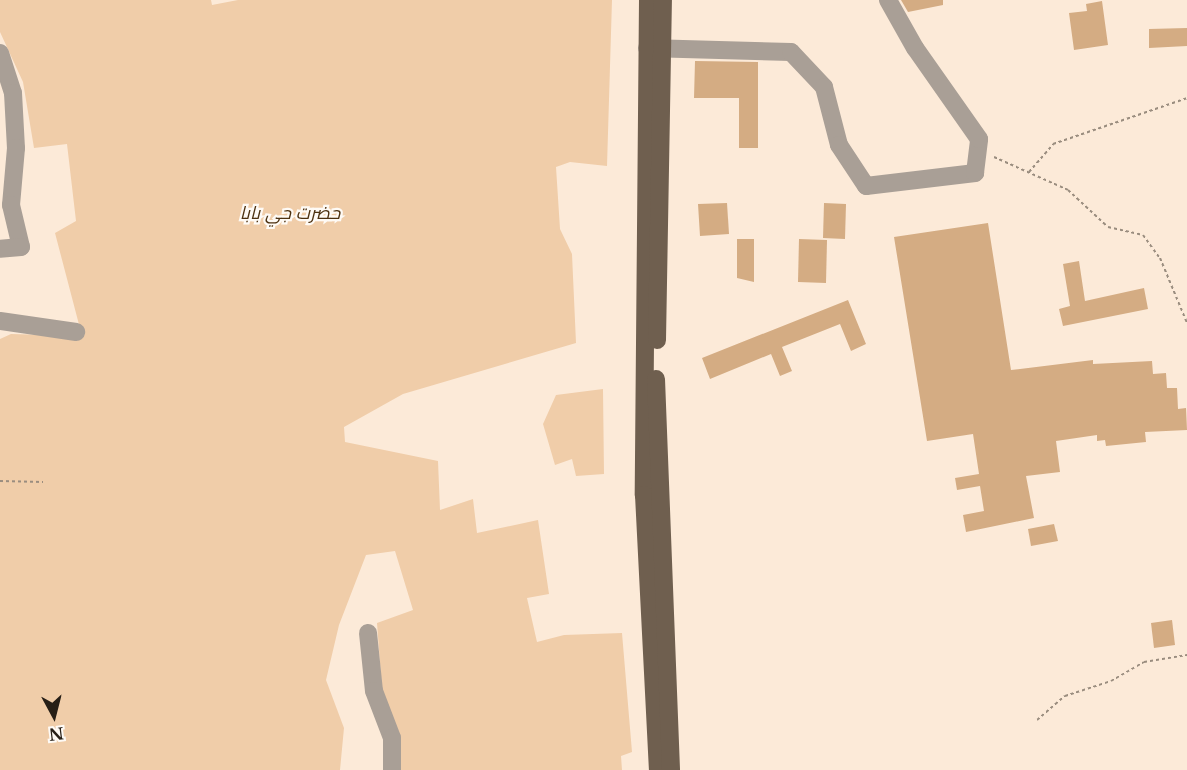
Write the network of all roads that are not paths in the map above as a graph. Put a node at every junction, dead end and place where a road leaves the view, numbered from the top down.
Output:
1 (648, 0) edge
2 (663, 0) edge
3 (888, 0) edge
4 (655, 49) junction
5 (0, 53) edge
6 (8, 132) edge
7 (0, 249) edge
8 (0, 321) edge
9 (76, 332) dead end
10 (652, 502) junction
11 (368, 633) dead end
12 (392, 770) edge
13 (658, 770) edge
14 (671, 770) edge

1 - 4 main road
2 - 4 main road
3 - 4 street
4 - 10 main road
5 - 6 street
6 - 7 street
8 - 9 street
10 - 13 main road
10 - 14 main road
11 - 12 street

